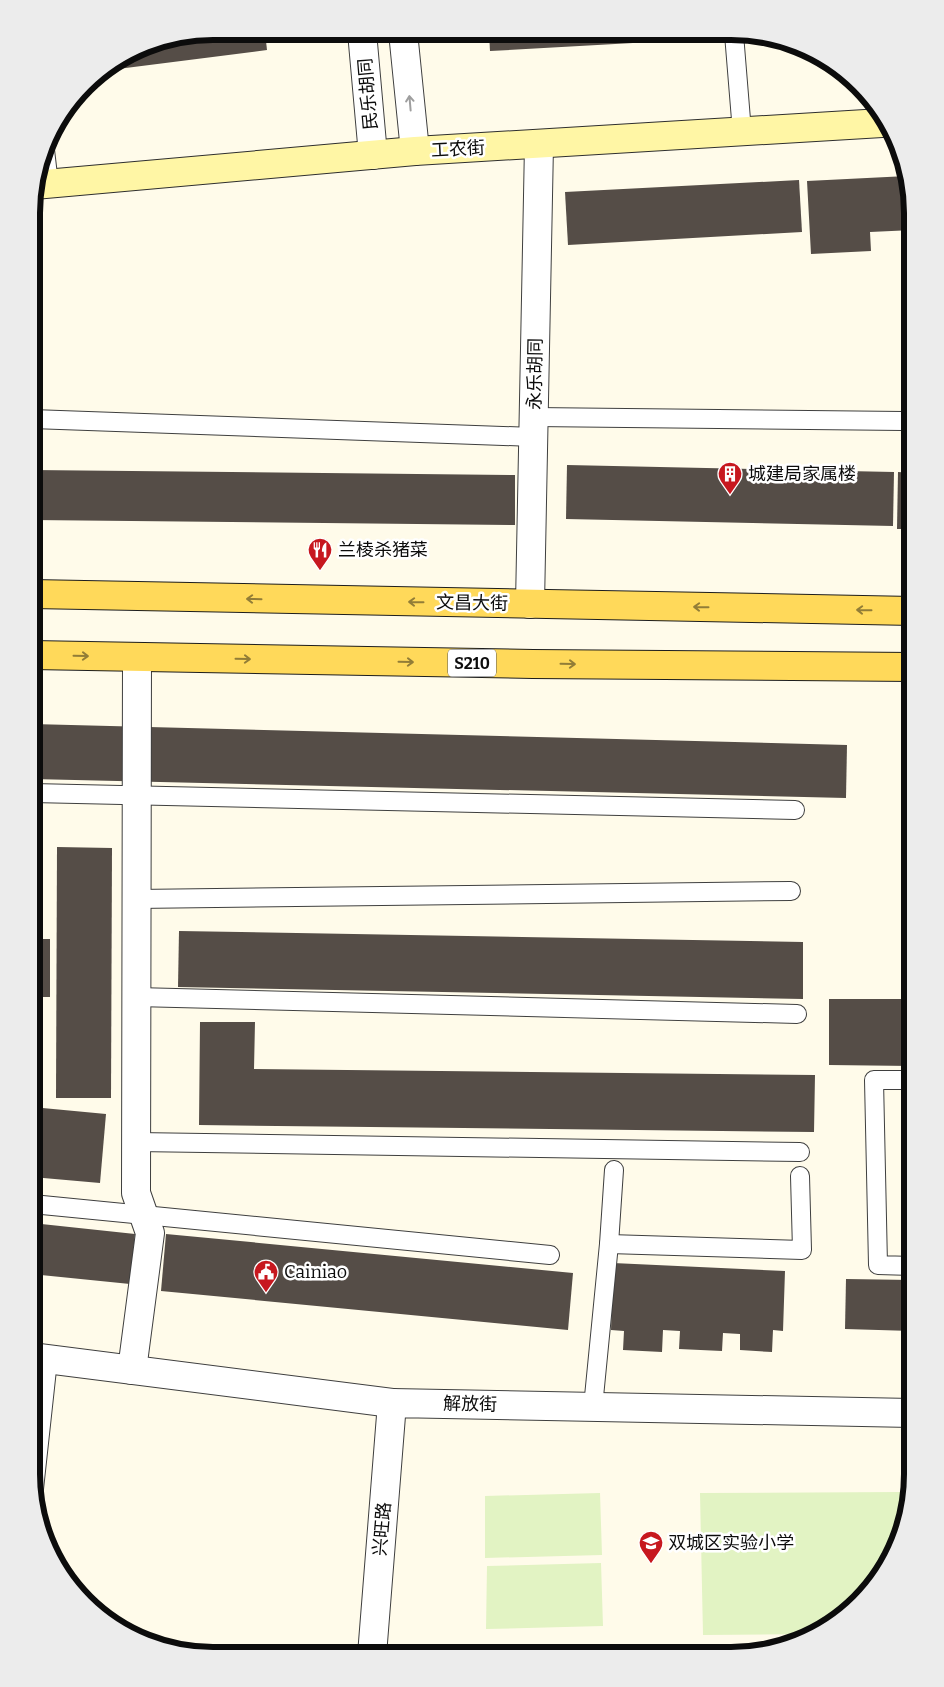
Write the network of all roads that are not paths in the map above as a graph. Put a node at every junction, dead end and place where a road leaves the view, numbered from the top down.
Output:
1 (363, 40) edge
2 (404, 40) edge
3 (735, 40) edge
4 (878, 122) edge
5 (742, 132) junction
6 (539, 145) junction
7 (415, 151) junction
8 (374, 155) junction
9 (42, 185) edge
10 (40, 419) edge
11 (903, 421) dead end
12 (534, 427) junction
13 (40, 594) edge
14 (530, 604) junction
15 (904, 611) edge
16 (40, 655) edge
17 (137, 657) junction
18 (904, 668) edge
19 (40, 793) edge
20 (137, 795) junction
21 (795, 810) dead end
22 (791, 891) dead end
23 (136, 899) junction
24 (136, 997) junction
25 (797, 1014) dead end
26 (904, 1080) edge
27 (136, 1142) junction
28 (800, 1152) dead end
29 (614, 1170) dead end
30 (800, 1176) dead end
31 (40, 1205) edge
32 (144, 1216) junction
33 (610, 1244) junction
34 (550, 1255) dead end
35 (904, 1266) edge
36 (40, 1358) edge
37 (132, 1370) junction
38 (392, 1403) junction
39 (593, 1407) junction
40 (904, 1413) edge
41 (373, 1647) edge

1 - 8 street, 民乐胡同
7 -> 2 street
3 - 5 lane
4 - 5 main road, 工农街
5 - 6 main road, 工农街
6 - 7 main road, 工农街
6 - 12 street, 永乐胡同
7 - 8 main road, 工农街
8 - 9 main road, 工农街
10 - 12 lane
11 - 12 lane
12 - 14 street, 永乐胡同
14 -> 13 main road, 文昌大街
15 -> 14 main road, 文昌大街
16 -> 17 main road, S210
17 -> 18 main road, S210
17 - 20 street
19 - 20 lane
20 - 21 lane
20 - 23 street
22 - 23 lane
23 - 24 street
24 - 25 lane
24 - 27 street
26 - 35 lane
27 - 28 lane
27 - 32 street
29 - 33 lane
30 - 33 lane
31 - 32 lane
32 - 34 lane
32 - 37 street
33 - 39 lane
36 - 37 street, 解放街
37 - 38 street, 解放街
38 - 39 street, 解放街
38 - 41 street, 兴旺路
39 - 40 street, 解放街

